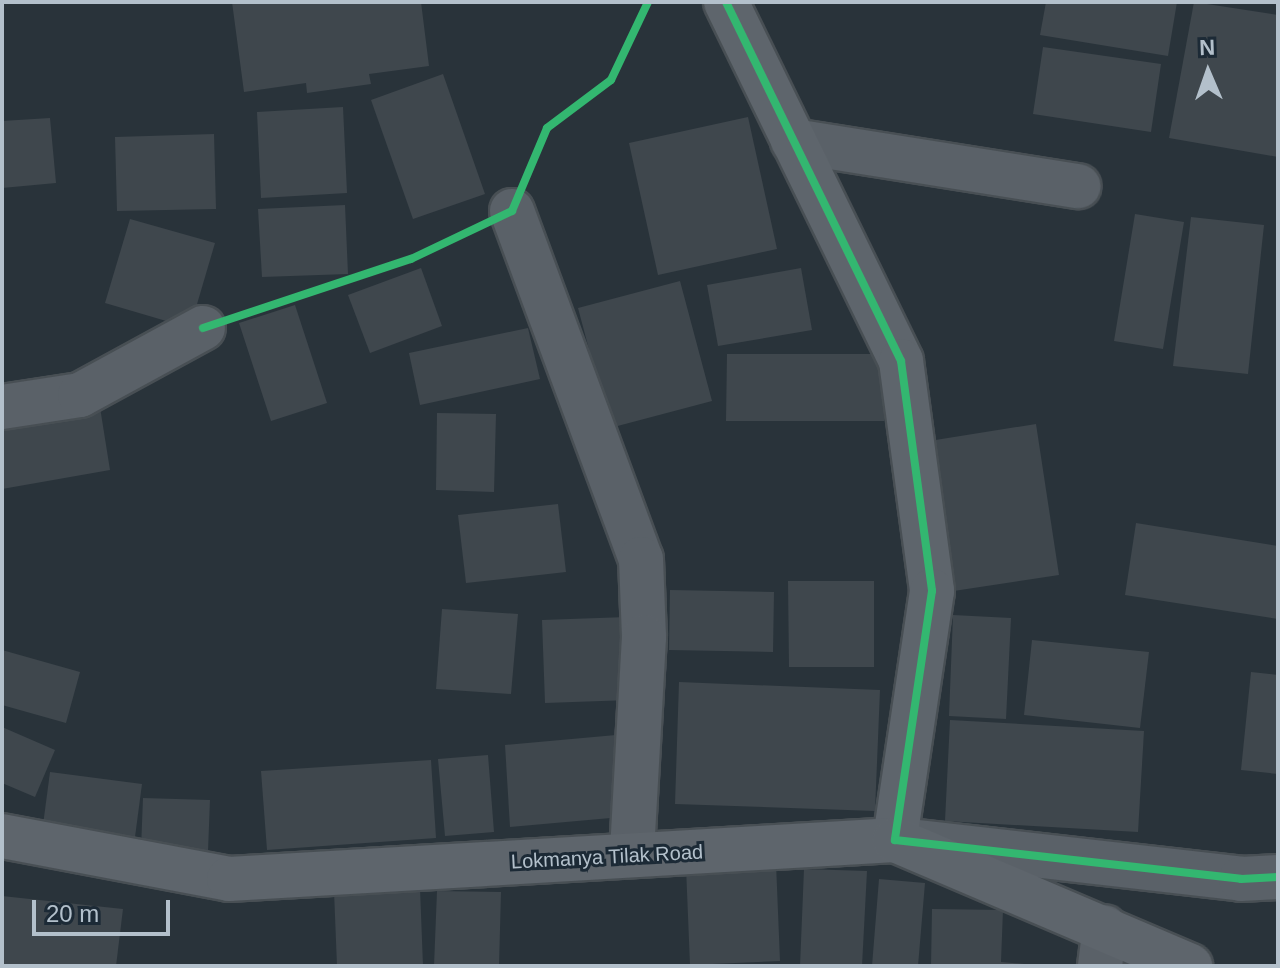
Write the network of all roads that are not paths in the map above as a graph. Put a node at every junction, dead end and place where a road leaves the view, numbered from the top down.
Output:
1 (726, 2) edge
2 (793, 141) junction
3 (1078, 186) dead end
4 (512, 211) dead end
5 (203, 328) dead end
6 (2, 407) edge
7 (2, 836) edge
8 (895, 840) junction
9 (632, 855) junction
10 (1278, 877) edge
11 (1102, 946) edge
12 (1190, 966) edge

1 - 2 main road
2 - 3 street
2 - 8 main road
4 - 9 street
5 - 6 street
7 - 9 main road, Lokmanya Tilak Road
8 - 9 main road, Lokmanya Tilak Road
8 - 10 street
8 - 11 main road, Lokmanya Tilak Road
11 - 12 main road, Lokmanya Tilak Road

